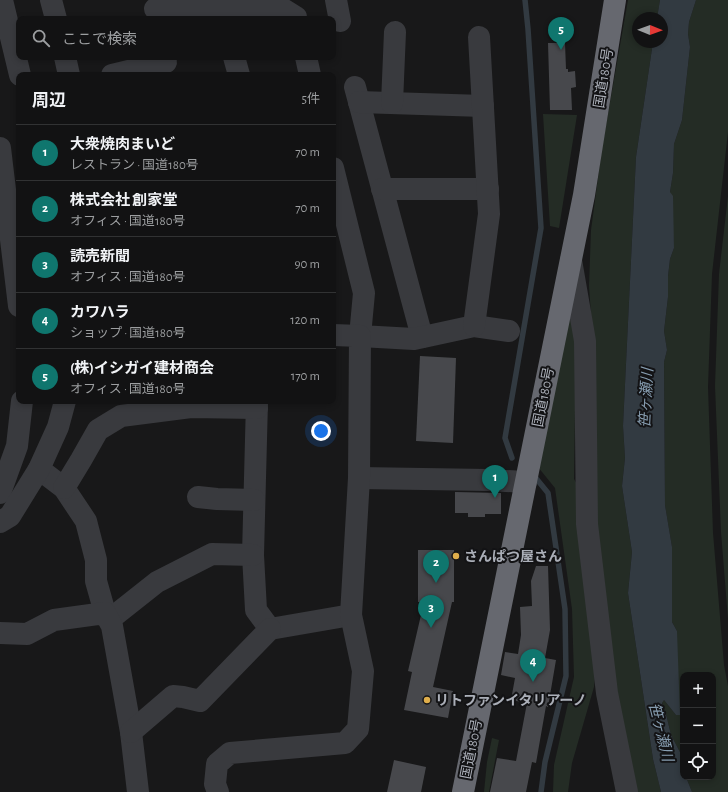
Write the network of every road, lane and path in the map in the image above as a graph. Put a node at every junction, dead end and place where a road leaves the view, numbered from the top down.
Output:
1 (2, 0) edge
2 (51, 0) edge
3 (336, 0) edge
4 (615, 0) edge
5 (155, 9) edge
6 (224, 15) edge
7 (55, 16) edge
8 (294, 16) edge
9 (340, 21) dead end
10 (395, 32) dead end
11 (479, 37) dead end
12 (16, 58) edge
13 (16, 60) edge
14 (66, 60) edge
15 (235, 60) edge
16 (307, 60) edge
17 (167, 65) edge
18 (19, 72) edge
19 (68, 72) edge
20 (128, 72) edge
21 (238, 72) edge
22 (309, 72) edge
23 (392, 103) junction
24 (483, 106) junction
25 (0, 148) edge
26 (336, 180) edge
27 (382, 189) junction
28 (488, 189) junction
29 (0, 246) edge
30 (571, 259) junction
31 (16, 276) joint
32 (474, 326) junction
33 (509, 331) dead end
34 (336, 335) edge
35 (360, 336) junction
36 (422, 337) junction
37 (21, 404) edge
38 (64, 404) edge
39 (257, 405) edge
40 (8, 442) edge
41 (39, 469) junction
42 (358, 478) junction
43 (526, 482) junction
44 (64, 488) junction
45 (0, 493) edge
46 (198, 497) dead end
47 (254, 500) junction
48 (0, 522) edge
49 (253, 555) junction
50 (351, 615) junction
51 (107, 617) junction
52 (270, 629) junction
53 (0, 633) edge
54 (132, 732) junction
55 (138, 792) edge
56 (218, 792) edge
57 (463, 792) edge
58 (627, 792) edge

1 - 12 street
2 - 7 street
3 - 9 street
4 - 30 highway, 国道180号
5 - 6 street
6 - 8 street
10 - 23 street
11 - 24 street
13 - 18 street
14 - 19 street
15 - 21 street
16 - 22 street
17 - 20 street
23 - 24 street
23 - 27 street
24 - 28 street
25 - 31 street
26 - 35 street
27 - 28 street
27 - 36 street
28 - 32 street
29 - 31 street
30 - 43 highway, 国道180号
30 - 58 street
32 - 33 street
32 - 36 street
34 - 35 street
35 - 36 street
35 - 42 street
37 - 40 street
38 - 41 street
39 - 44 street
39 - 47 street
40 - 45 street
41 - 44 street
41 - 48 street
42 - 43 street
42 - 50 street
43 - 57 highway, 国道180号
44 - 51 street
46 - 47 street
47 - 49 street
49 - 51 street
49 - 52 street
50 - 52 street
50 - 56 street
51 - 53 street
51 - 54 street
52 - 54 street
54 - 55 street

